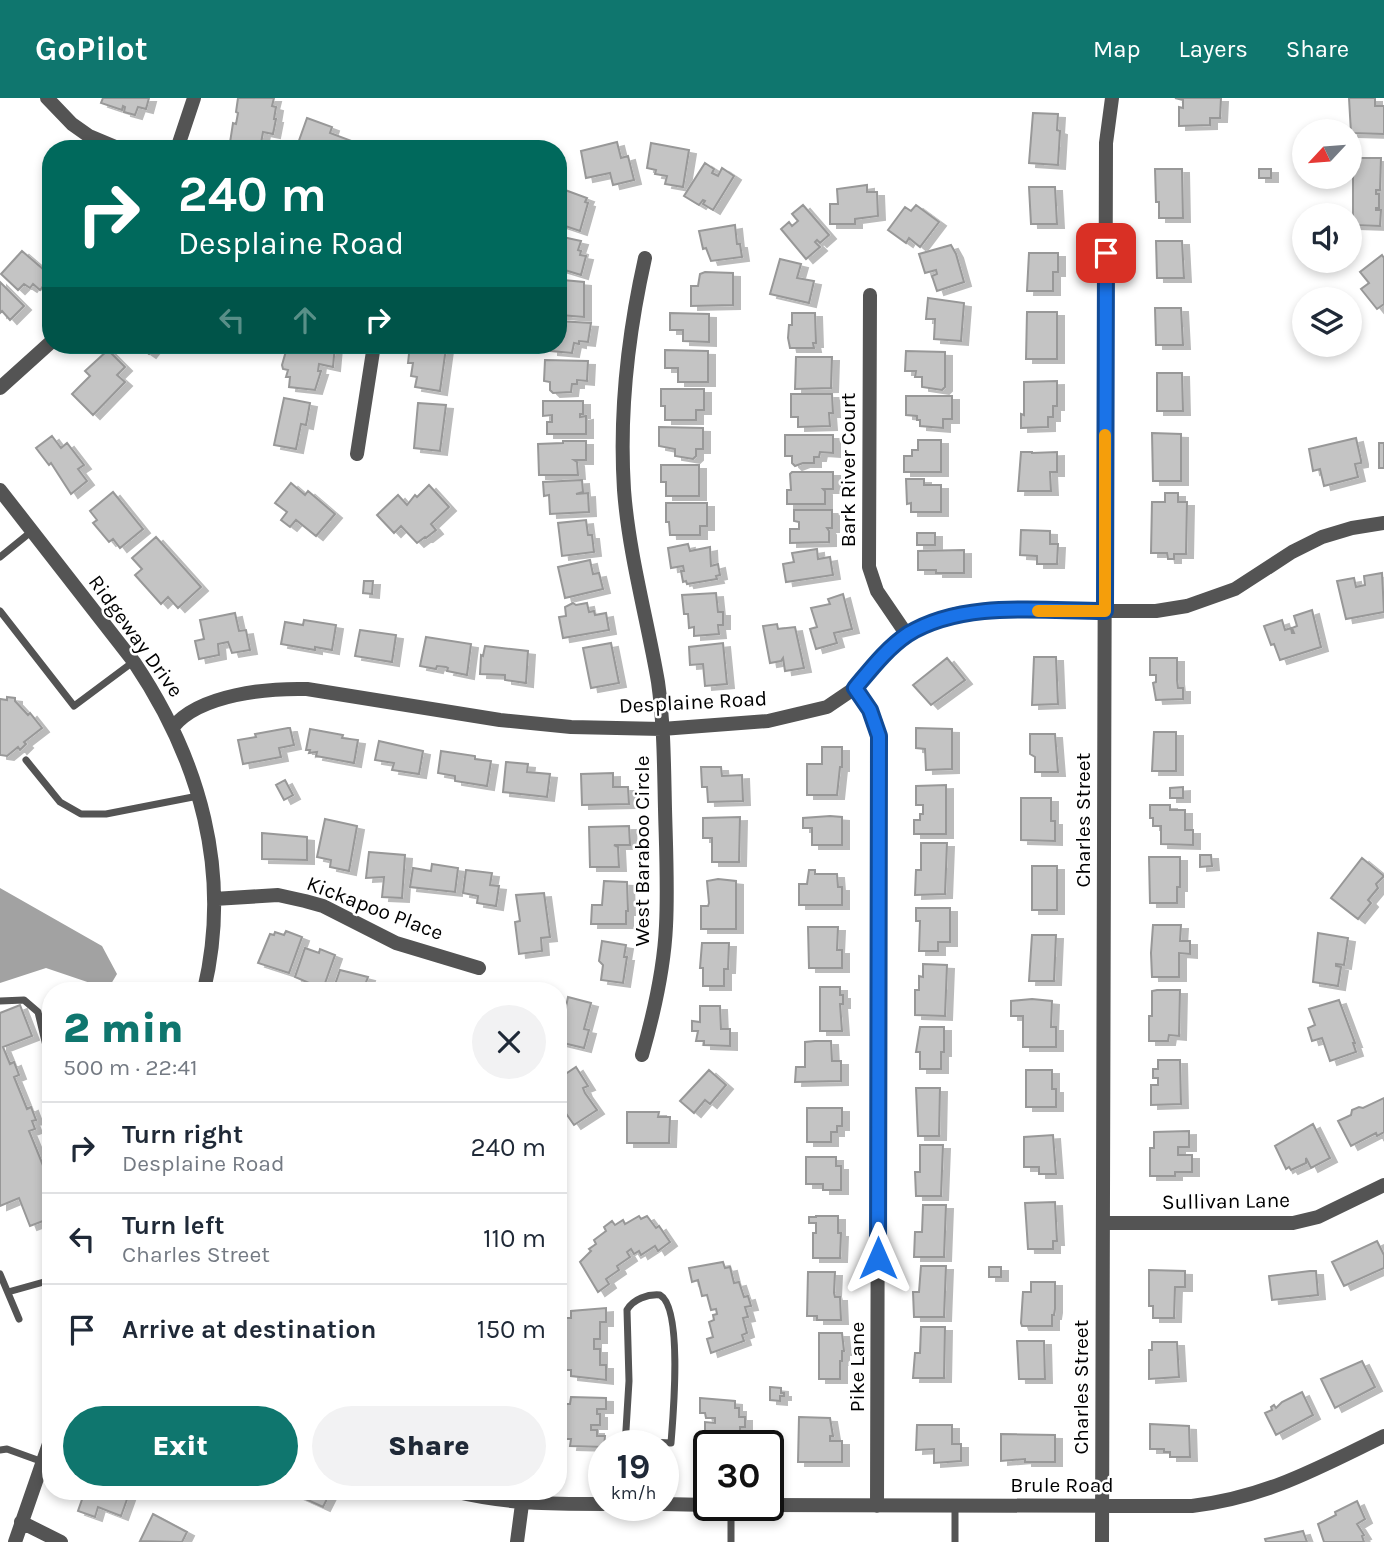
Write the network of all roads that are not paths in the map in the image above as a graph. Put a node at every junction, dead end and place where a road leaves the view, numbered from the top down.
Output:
1 (47, 98) edge
2 (194, 98) edge
3 (1112, 98) edge
4 (99, 140) edge
5 (180, 140) edge
6 (645, 258) dead end
7 (870, 295) dead end
8 (42, 350) edge
9 (373, 354) edge
10 (0, 388) edge
11 (357, 454) dead end
12 (0, 490) edge
13 (1384, 523) edge
14 (32, 531) junction
15 (0, 557) edge
16 (0, 611) edge
17 (1105, 611) junction
18 (907, 635) junction
19 (134, 662) junction
20 (855, 688) junction
21 (173, 727) junction
22 (662, 729) junction
23 (26, 760) dead end
24 (199, 796) junction
25 (214, 899) junction
26 (479, 968) dead end
27 (205, 982) edge
28 (0, 1000) edge
29 (42, 1029) edge
30 (642, 1055) dead end
31 (1384, 1185) edge
32 (1103, 1223) junction
33 (0, 1274) edge
34 (42, 1283) edge
35 (8, 1292) junction
36 (19, 1318) dead end
37 (1384, 1436) edge
38 (625, 1443) edge
39 (0, 1450) edge
40 (42, 1462) edge
41 (42, 1465) edge
42 (493, 1500) edge
43 (522, 1504) junction
44 (588, 1504) edge
45 (784, 1505) edge
46 (877, 1506) junction
47 (955, 1506) junction
48 (1102, 1506) junction
49 (731, 1521) edge
50 (21, 1522) junction
51 (15, 1542) edge
52 (61, 1542) edge
53 (517, 1542) edge
54 (731, 1542) edge
55 (955, 1542) edge
56 (1102, 1542) edge

1 - 4 street
2 - 5 street
3 - 17 street, Charles Street
6 - 22 street, West Baraboo Circle
7 - 18 street, Bark River Court
8 - 10 street
9 - 11 street
12 - 14 street, Ridgeway Drive
13 - 17 street, Desplaine Road
14 - 15 lane
14 - 19 street, Ridgeway Drive
16 - 19 lane
17 - 18 street, Desplaine Road
17 - 32 street, Charles Street
18 - 20 street, Desplaine Road
19 - 21 street, Ridgeway Drive
20 - 22 street, Desplaine Road
20 - 46 street, Pike Lane
21 - 22 street, Desplaine Road
21 - 24 street, Ridgeway Drive
22 - 30 street, West Baraboo Circle
23 - 24 lane
24 - 25 street, Ridgeway Drive
25 - 26 street, Kickapoo Place
25 - 27 street, Ridgeway Drive
28 - 29 lane
31 - 32 street, Sullivan Lane
32 - 48 street, Charles Street
33 - 35 lane
34 - 35 lane
35 - 36 lane
37 - 48 street, Brule Road
38 - 38 lane
39 - 40 lane
41 - 50 street
42 - 43 street
43 - 44 street
43 - 53 street
45 - 46 street, Brule Road
46 - 47 street, Brule Road
47 - 48 street, Brule Road
47 - 55 lane
48 - 56 street, Charles Street
49 - 54 lane
50 - 51 street
50 - 52 street

